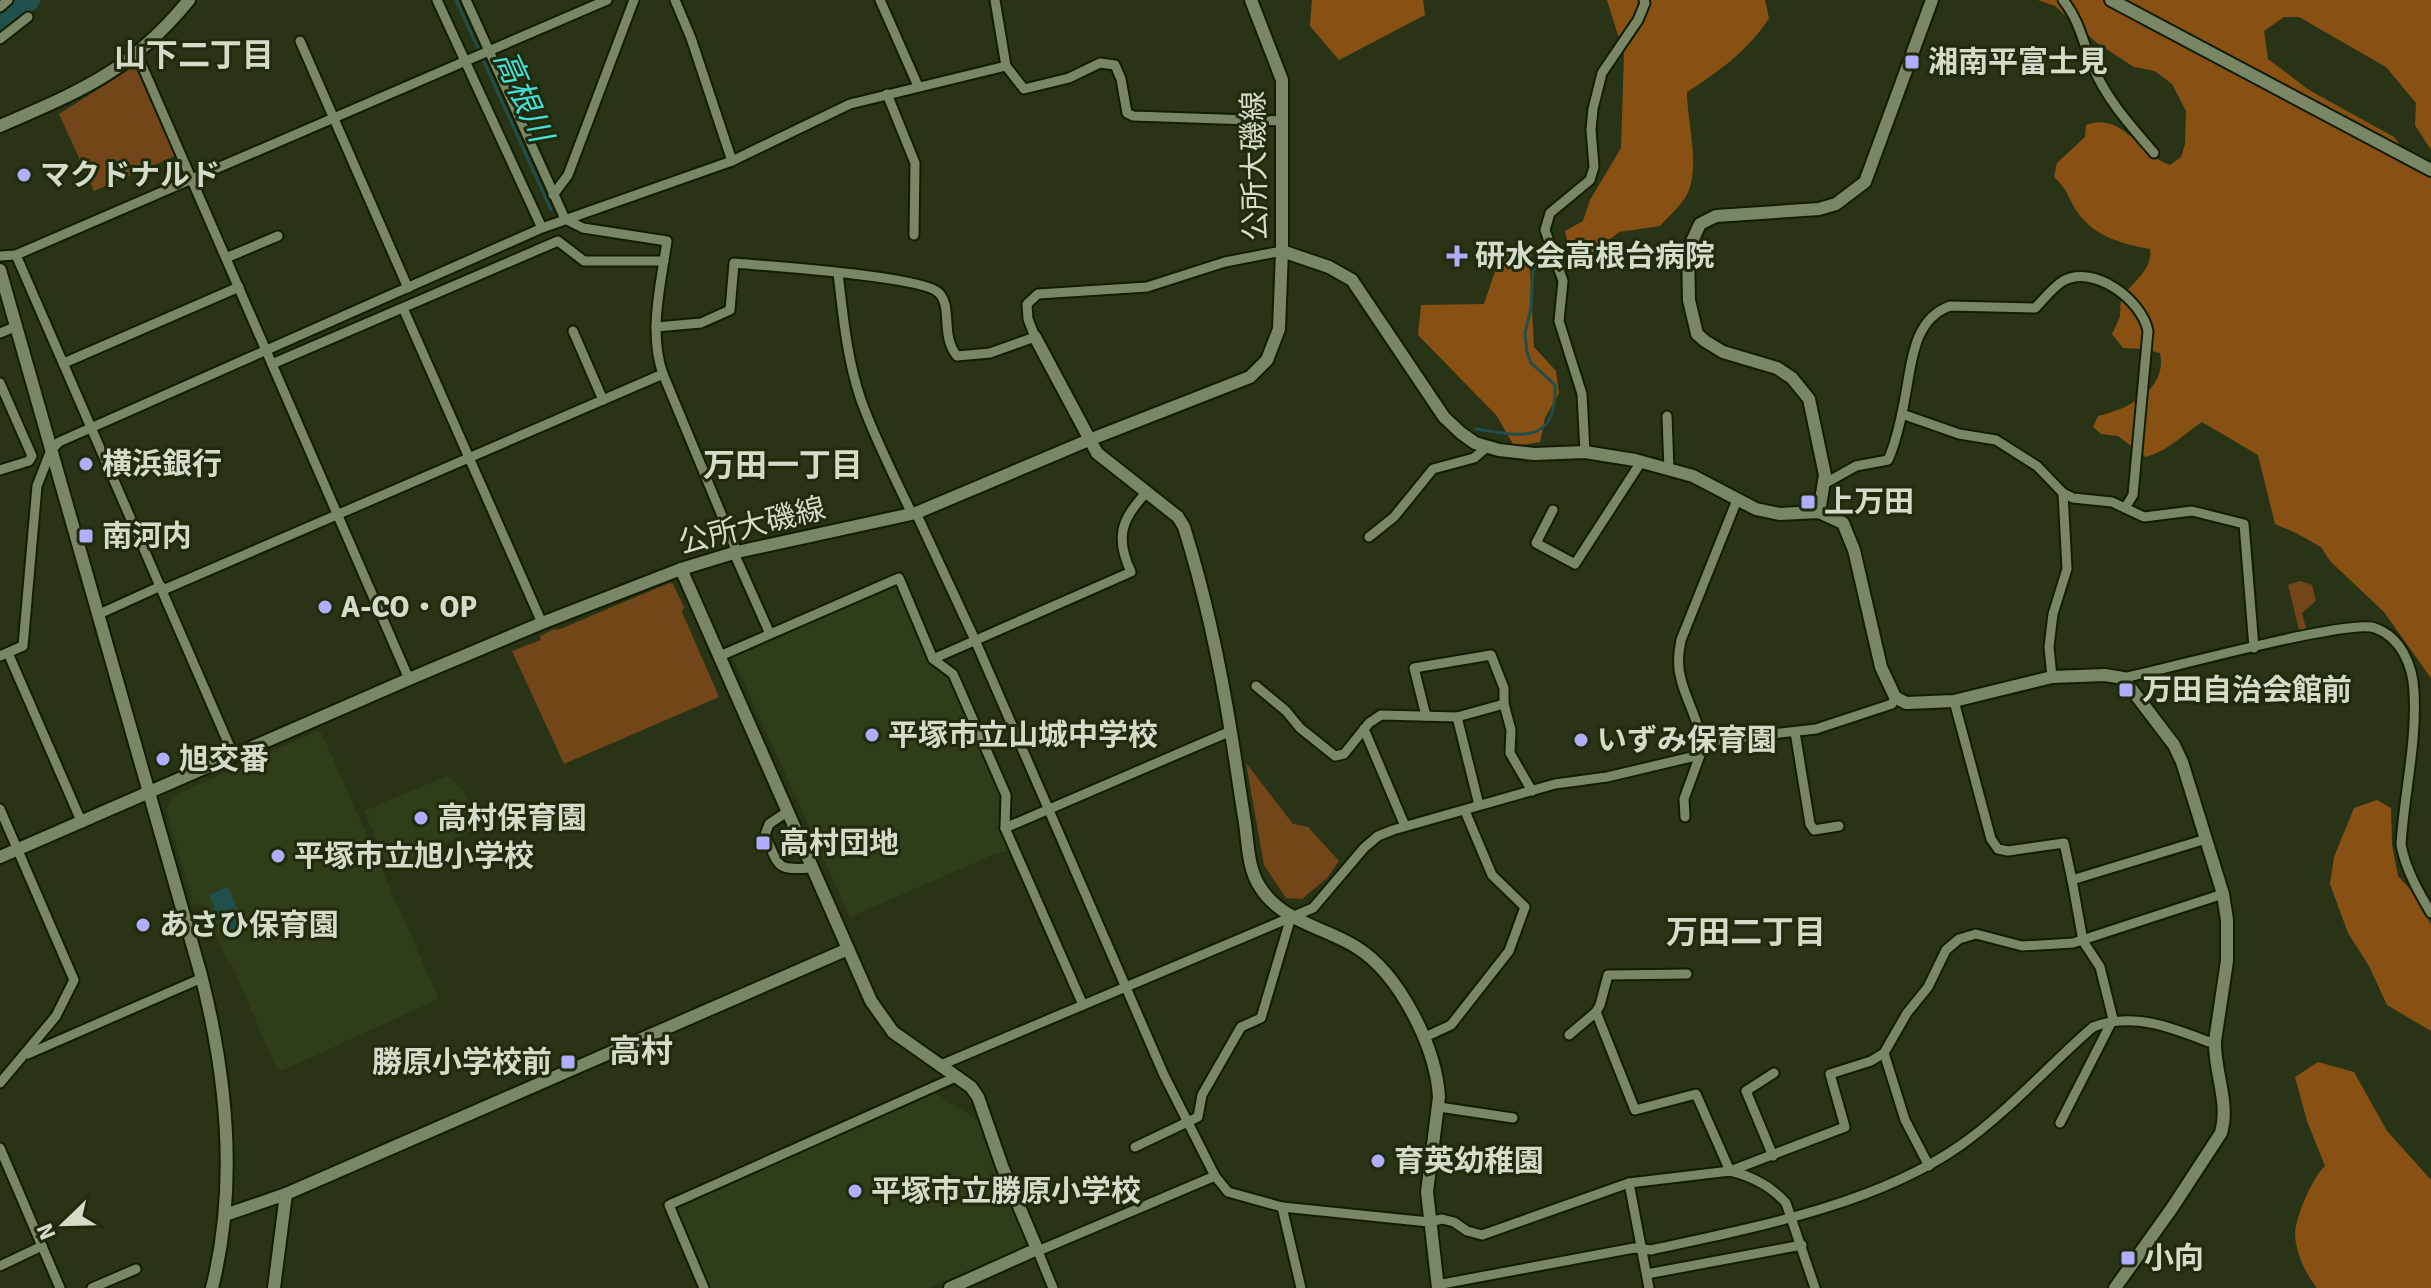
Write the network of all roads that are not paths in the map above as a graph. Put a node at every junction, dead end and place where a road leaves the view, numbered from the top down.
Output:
1 (8, 0) edge
2 (189, 0) edge
3 (437, 0) edge
4 (466, 0) edge
5 (607, 0) edge
6 (634, 0) edge
7 (675, 0) edge
8 (880, 0) edge
9 (995, 0) edge
10 (1251, 0) edge
11 (1644, 0) edge
12 (1932, 0) edge
13 (2063, 0) edge
14 (2111, 0) edge
15 (0, 7) edge
16 (28, 17) dead end
17 (0, 39) edge
18 (300, 41) dead end
19 (489, 51) junction
20 (137, 54) junction
21 (465, 62) junction
22 (1006, 66) junction
23 (918, 86) junction
24 (887, 94) junction
25 (335, 120) junction
26 (1283, 121) junction
27 (0, 126) edge
28 (2154, 153) dead end
29 (732, 161) junction
30 (2431, 170) edge
31 (192, 179) junction
32 (553, 195) junction
33 (565, 219) junction
34 (542, 228) junction
35 (914, 235) dead end
36 (278, 236) dead end
37 (1282, 251) junction
38 (16, 255) junction
39 (0, 256) edge
40 (226, 258) junction
41 (664, 261) junction
42 (0, 270) edge
43 (838, 273) junction
44 (239, 287) junction
45 (408, 288) junction
46 (403, 308) junction
47 (17, 326) junction
48 (656, 327) junction
49 (573, 331) dead end
50 (0, 333) edge
51 (1035, 337) junction
52 (266, 351) junction
53 (64, 363) junction
54 (272, 364) junction
55 (663, 374) junction
56 (0, 383) edge
57 (603, 400) junction
58 (1902, 414) junction
59 (1667, 416) dead end
60 (92, 428) junction
61 (1089, 440) junction
62 (1487, 447) junction
63 (51, 450) junction
64 (1585, 452) junction
65 (467, 458) junction
66 (1641, 462) junction
67 (0, 470) edge
68 (1669, 470) junction
69 (1824, 484) junction
70 (1146, 493) junction
71 (2063, 493) junction
72 (1737, 500) junction
73 (2125, 508) junction
74 (1553, 510) dead end
75 (1819, 512) junction
76 (914, 513) junction
77 (337, 515) junction
78 (1369, 537) dead end
79 (736, 553) junction
80 (681, 569) junction
81 (162, 588) junction
82 (97, 615) junction
83 (542, 623) junction
84 (770, 634) junction
85 (975, 640) junction
86 (2254, 648) junction
87 (4, 655) edge
88 (720, 656) junction
89 (933, 659) junction
90 (2052, 677) junction
91 (2123, 678) junction
92 (409, 679) junction
93 (1256, 686) dead end
94 (1895, 697) junction
95 (1954, 701) junction
96 (1504, 704) junction
97 (1426, 716) junction
98 (1457, 717) junction
99 (1364, 729) junction
100 (1231, 731) junction
101 (1795, 732) junction
102 (1702, 742) junction
103 (233, 754) junction
104 (1700, 755) junction
105 (1532, 791) junction
106 (149, 794) junction
107 (1479, 805) junction
108 (0, 809) edge
109 (1047, 810) junction
110 (1465, 811) junction
111 (787, 812) junction
112 (1685, 817) dead end
113 (82, 823) junction
114 (1405, 826) junction
115 (1839, 826) dead end
116 (1005, 828) junction
117 (2206, 839) junction
118 (17, 850) junction
119 (0, 857) edge
120 (812, 868) junction
121 (2072, 880) junction
122 (2223, 894) junction
123 (2431, 913) edge
124 (1291, 917) junction
125 (2083, 941) junction
126 (848, 949) junction
127 (1687, 974) dead end
128 (202, 978) junction
129 (1126, 987) junction
130 (1083, 1005) junction
131 (1596, 1012) junction
132 (2113, 1019) junction
133 (1569, 1035) dead end
134 (1423, 1038) junction
135 (2215, 1041) junction
136 (1884, 1053) junction
137 (25, 1055) junction
138 (941, 1065) junction
139 (1774, 1073) dead end
140 (958, 1076) junction
141 (0, 1083) edge
142 (1439, 1107) junction
143 (1513, 1118) dead end
144 (2060, 1123) dead end
145 (1189, 1124) junction
146 (1135, 1147) dead end
147 (0, 1148) edge
148 (1773, 1156) junction
149 (1929, 1166) junction
150 (1730, 1171) junction
151 (1215, 1176) junction
152 (1629, 1183) junction
153 (286, 1194) junction
154 (1282, 1207) junction
155 (225, 1215) junction
156 (1792, 1219) junction
157 (1429, 1222) junction
158 (1802, 1245) junction
159 (42, 1246) junction
160 (1038, 1250) junction
161 (1643, 1250) junction
162 (0, 1266) edge
163 (136, 1269) dead end
164 (1647, 1274) junction
165 (1438, 1286) edge
166 (60, 1288) edge
167 (92, 1288) edge
168 (212, 1288) edge
169 (274, 1288) edge
170 (704, 1288) edge
171 (950, 1288) edge
172 (1053, 1288) edge
173 (1301, 1288) edge
174 (1649, 1288) edge
175 (1815, 1288) edge
176 (2115, 1288) edge

1 - 15 street
2 - 20 street
3 - 21 street
4 - 19 street
5 - 19 street
6 - 32 street
7 - 29 street
8 - 23 street
9 - 22 street
10 - 26 street, 公所大磯線
11 - 64 street
12 - 69 street
13 - 28 street
14 - 30 street
16 - 17 street
18 - 25 street
19 - 21 street
19 - 32 street
20 - 27 street
20 - 31 street
21 - 25 street
21 - 34 street
22 - 23 street
22 - 26 street
23 - 24 street
24 - 29 street
24 - 35 street
25 - 31 street
25 - 45 street
26 - 37 street, 公所大磯線
29 - 33 street
31 - 38 street
31 - 40 street
32 - 33 street
33 - 34 street
33 - 41 street
34 - 45 street
36 - 40 street
37 - 51 street
37 - 61 street, 公所大磯線
37 - 62 street
38 - 39 street
38 - 53 street
40 - 44 street
41 - 46 street
41 - 48 street
42 - 47 street
43 - 48 street
43 - 51 street
43 - 76 street
44 - 52 street
44 - 53 street
45 - 52 street
46 - 54 street
46 - 65 street
47 - 50 street
47 - 63 street
48 - 55 street
49 - 57 street
51 - 61 street
52 - 54 street
52 - 60 street
53 - 60 street
54 - 77 street
55 - 57 street
55 - 79 street
56 - 67 street
57 - 65 street
58 - 69 street
58 - 71 street
58 - 73 street
59 - 68 street
60 - 63 street
60 - 81 street
61 - 70 street
61 - 76 street, 公所大磯線
62 - 64 street
62 - 78 street
63 - 82 street
63 - 87 street
64 - 66 street
65 - 77 street
65 - 83 street
66 - 68 street
66 - 74 street
68 - 72 street
69 - 75 street
70 - 85 street
70 - 100 street
71 - 73 street
71 - 90 street
72 - 75 street
72 - 102 street
73 - 86 street
75 - 94 street
76 - 79 street, 公所大磯線
76 - 85 street
77 - 81 street
77 - 92 street
79 - 80 street, 公所大磯線
79 - 84 street
80 - 83 street, 公所大磯線
80 - 88 street
81 - 82 street
81 - 103 street
82 - 106 street
83 - 92 street, 公所大磯線
84 - 88 street
84 - 89 street
85 - 89 street
85 - 109 street
86 - 91 street
86 - 123 street
87 - 113 street
88 - 111 street
89 - 116 street
90 - 91 street
90 - 95 street
91 - 117 street
92 - 103 street, 公所大磯線
93 - 99 street
94 - 95 street
94 - 101 street
95 - 121 street
96 - 97 street
96 - 98 street
96 - 105 street
97 - 98 street
97 - 99 street
98 - 107 street
99 - 114 street
100 - 109 street
100 - 124 street
101 - 102 street
101 - 115 street
102 - 104 street
103 - 106 street, 公所大磯線
104 - 105 street
104 - 112 street
105 - 107 street
106 - 113 street, 公所大磯線
106 - 128 street
107 - 110 street
108 - 118 street
109 - 116 street
109 - 129 street
110 - 114 street
110 - 134 street
111 - 120 street
111 - 120 street
113 - 118 street, 公所大磯線
114 - 124 street
116 - 130 street
117 - 121 street
117 - 122 street
118 - 119 street, 公所大磯線
118 - 137 street
120 - 126 street
121 - 125 street
122 - 125 street
122 - 135 street
124 - 129 street
124 - 134 street
124 - 145 street
125 - 132 street
125 - 136 street
126 - 138 street
126 - 153 street
127 - 131 street
128 - 137 street
128 - 155 street
129 - 130 street
129 - 145 street
130 - 138 street
131 - 133 street
131 - 150 street
132 - 135 street
132 - 144 street
132 - 149 street
134 - 142 street
135 - 176 street
136 - 148 street
136 - 149 street
137 - 141 street
138 - 140 street
139 - 148 street
140 - 160 street
140 - 170 street
142 - 143 street
142 - 157 street
145 - 146 street
145 - 151 street
147 - 159 street
148 - 150 street
149 - 156 street
150 - 152 street
150 - 156 street
151 - 154 street
151 - 160 street
152 - 157 street
152 - 161 street
153 - 155 street
153 - 169 street
154 - 157 street
154 - 173 street
155 - 168 street
156 - 158 street
156 - 161 street
157 - 165 street
158 - 164 street
158 - 175 street
159 - 162 street
159 - 166 street
160 - 171 street
160 - 172 street
161 - 164 street
161 - 165 street
163 - 167 street
164 - 174 street

